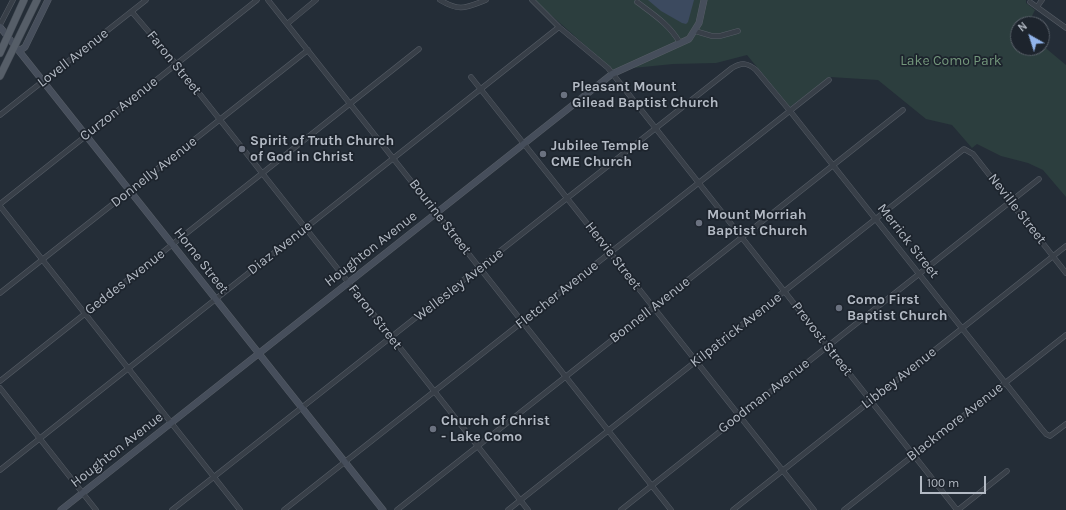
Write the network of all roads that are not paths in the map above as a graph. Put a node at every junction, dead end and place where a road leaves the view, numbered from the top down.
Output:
1 (13, 0) edge
2 (24, 0) edge
3 (37, 0) edge
4 (48, 0) edge
5 (146, 0) edge
6 (257, 0) edge
7 (268, 0) edge
8 (316, 0) edge
9 (440, 0) edge
10 (486, 0) edge
11 (532, 0) edge
12 (704, 0) edge
13 (1042, 0) edge
14 (637, 2) dead end
15 (1030, 2) dead end
16 (1037, 7) junction
17 (132, 12) junction
18 (287, 24) junction
19 (0, 26) edge
20 (559, 27) junction
21 (1066, 28) edge
22 (694, 31) junction
23 (738, 31) dead end
24 (8, 36) junction
25 (680, 43) junction
26 (17, 48) junction
27 (419, 49) dead end
28 (308, 50) junction
29 (0, 53) edge
30 (176, 64) junction
31 (746, 64) joint
32 (612, 74) junction
33 (0, 76) edge
34 (471, 77) dead end
35 (829, 80) dead end
36 (43, 81) junction
37 (481, 90) junction
38 (350, 104) junction
39 (903, 110) dead end
40 (790, 111) junction
41 (0, 115) edge
42 (220, 120) junction
43 (656, 129) junction
44 (86, 135) junction
45 (524, 144) junction
46 (964, 149) joint
47 (394, 159) junction
48 (833, 165) junction
49 (262, 173) junction
50 (1039, 179) dead end
51 (699, 183) junction
52 (130, 190) junction
53 (568, 199) junction
54 (1011, 202) junction
55 (0, 205) edge
56 (436, 213) junction
57 (876, 219) junction
58 (305, 228) junction
59 (742, 237) junction
60 (173, 245) junction
61 (1066, 246) edge
62 (610, 253) junction
63 (1053, 256) junction
64 (42, 260) junction
65 (480, 268) junction
66 (1066, 273) edge
67 (919, 274) junction
68 (348, 283) junction
69 (785, 291) junction
70 (0, 293) edge
71 (216, 299) junction
72 (653, 307) junction
73 (85, 314) junction
74 (523, 322) junction
75 (962, 328) junction
76 (1066, 335) edge
77 (392, 337) junction
78 (827, 346) junction
79 (259, 353) junction
80 (696, 361) junction
81 (128, 368) junction
82 (566, 376) junction
83 (0, 381) edge
84 (1005, 383) junction
85 (0, 388) edge
86 (434, 392) junction
87 (870, 401) junction
88 (302, 408) junction
89 (740, 416) junction
90 (171, 423) junction
91 (1066, 424) edge
92 (608, 431) junction
93 (39, 438) junction
94 (478, 446) junction
95 (914, 455) junction
96 (345, 462) junction
97 (0, 470) edge
98 (783, 470) junction
99 (1007, 471) dead end
100 (214, 477) junction
101 (652, 486) junction
102 (82, 493) junction
103 (520, 500) junction
104 (61, 510) edge
105 (96, 510) edge
106 (172, 510) edge
107 (240, 510) edge
108 (284, 510) edge
109 (383, 510) edge
110 (397, 510) edge
111 (508, 510) edge
112 (528, 510) edge
113 (621, 510) edge
114 (671, 510) edge
115 (733, 510) edge
116 (814, 510) edge
117 (844, 510) edge
118 (957, 510) edge

1 - 19 street
2 - 24 main road
3 - 26 main road
4 - 26 street
5 - 17 street, Lovell Avenue
6 - 30 street, Curzon Avenue
7 - 18 street, Bourine Street
8 - 18 street
9 - 10 street
11 - 20 street, Prevost Street
12 - 22 street, Houghton Avenue
13 - 16 street
14 - 25 street
15 - 16 street
16 - 21 street
17 - 30 street, Faron Street
17 - 36 street, Lovell Avenue
18 - 28 street, Bourine Street
19 - 24 street, Horne Street
20 - 32 street, Prevost Street
20 - 37 street, Diaz Avenue
22 - 23 street
22 - 25 street, Houghton Avenue
24 - 26 street, Horne Street
24 - 29 main road
25 - 32 street, Houghton Avenue
26 - 33 main road
26 - 36 street, Horne Street
27 - 38 street, Geddes Avenue
28 - 38 street, Bourine Street
28 - 42 street, Donnelly Avenue
30 - 42 street, Faron Street
30 - 44 street, Curzon Avenue
31 - 40 street, Merrick Street
31 - 43 street, Wellesley Avenue
32 - 43 street, Prevost Street
32 - 45 street, Houghton Avenue
34 - 37 street, Hervie Street
35 - 40 street, Fletcher Avenue
36 - 41 street, Lovell Avenue
36 - 44 street, Horne Street
37 - 45 street, Hervie Street
37 - 47 street, Diaz Avenue
38 - 47 street, Bourine Street
38 - 49 street, Geddes Avenue
39 - 48 street, Bonnell Avenue
40 - 48 street, Merrick Street
40 - 51 street, Fletcher Avenue
42 - 49 street, Faron Street
42 - 52 street, Donnelly Avenue
43 - 51 street, Prevost Street
43 - 53 street, Wellesley Avenue
44 - 52 street, Horne Street
44 - 55 street, Curzon Avenue
45 - 53 street, Hervie Street
45 - 56 street, Houghton Avenue
46 - 54 street, Neville Street
46 - 57 street, Kilpatrick Avenue
47 - 56 street, Bourine Street
47 - 58 street, Diaz Avenue
48 - 57 street, Merrick Street
48 - 59 street, Bonnell Avenue
49 - 58 street, Faron Street
49 - 60 street, Geddes Avenue
50 - 54 street, Goodman Avenue
51 - 59 street, Prevost Street
51 - 62 street, Fletcher Avenue
52 - 60 street, Horne Street
52 - 64 street, Donnelly Avenue
53 - 62 street, Hervie Street
53 - 65 street, Wellesley Avenue
54 - 63 street, Neville Street
54 - 67 street, Goodman Avenue
55 - 64 street
56 - 65 street, Bourine Street
56 - 68 street, Houghton Avenue
57 - 67 street, Merrick Street
57 - 69 street, Kilpatrick Avenue
58 - 68 street, Faron Street
58 - 71 street, Diaz Avenue
59 - 69 street, Prevost Street
59 - 72 street, Bonnell Avenue
60 - 71 street, Horne Street
60 - 73 street, Geddes Avenue
61 - 63 street, Libbey Avenue
62 - 72 street, Hervie Street
62 - 74 street, Fletcher Avenue
63 - 66 street, Neville Street
63 - 75 street, Libbey Avenue
64 - 70 street, Donnelly Avenue
64 - 73 street
65 - 74 street, Bourine Street
65 - 77 street, Wellesley Avenue
67 - 75 street, Merrick Street
67 - 78 street, Goodman Avenue
68 - 77 street, Faron Street
68 - 79 street, Houghton Avenue
69 - 78 street, Prevost Street
69 - 80 street, Kilpatrick Avenue
71 - 79 street, Horne Street
71 - 81 street, Diaz Avenue
72 - 80 street, Hervie Street
72 - 82 street, Bonnell Avenue
73 - 81 street
73 - 83 street, Geddes Avenue
74 - 82 street, Bourine Street
74 - 86 street, Fletcher Avenue
75 - 84 street, Merrick Street
75 - 87 street, Libbey Avenue
76 - 84 street, Blackmore Avenue
77 - 86 street, Faron Street
77 - 88 street, Wellesley Avenue
78 - 87 street, Prevost Street
78 - 89 street, Goodman Avenue
79 - 88 street, Horne Street
79 - 90 street, Houghton Avenue
80 - 89 street, Hervie Street
80 - 92 street, Kilpatrick Avenue
81 - 90 street
81 - 93 street, Diaz Avenue
82 - 92 street, Bourine Street
82 - 94 street, Bonnell Avenue
84 - 91 street, Merrick Street
84 - 95 street, Blackmore Avenue
85 - 93 street
86 - 94 street, Faron Street
86 - 96 street, Fletcher Avenue
87 - 95 street, Prevost Street
87 - 98 street, Libbey Avenue
88 - 96 street, Horne Street
88 - 100 street, Wellesley Avenue
89 - 98 street, Hervie Street
89 - 101 street, Goodman Avenue
90 - 100 street
90 - 102 street, Houghton Avenue
92 - 101 street, Bourine Street
92 - 103 street, Kilpatrick Avenue
93 - 97 street, Diaz Avenue
93 - 102 street
94 - 103 street, Faron Street
94 - 110 street, Bonnell Avenue
95 - 117 street, Blackmore Avenue
95 - 118 street, Prevost Street
96 - 108 street, Fletcher Avenue
96 - 109 street, Horne Street
98 - 115 street, Libbey Avenue
98 - 116 street, Hervie Street
99 - 118 street
100 - 106 street, Wellesley Avenue
100 - 107 street
101 - 113 street, Goodman Avenue
101 - 114 street, Bourine Street
102 - 104 street, Houghton Avenue
102 - 105 street
103 - 111 street, Kilpatrick Avenue
103 - 112 street, Faron Street

